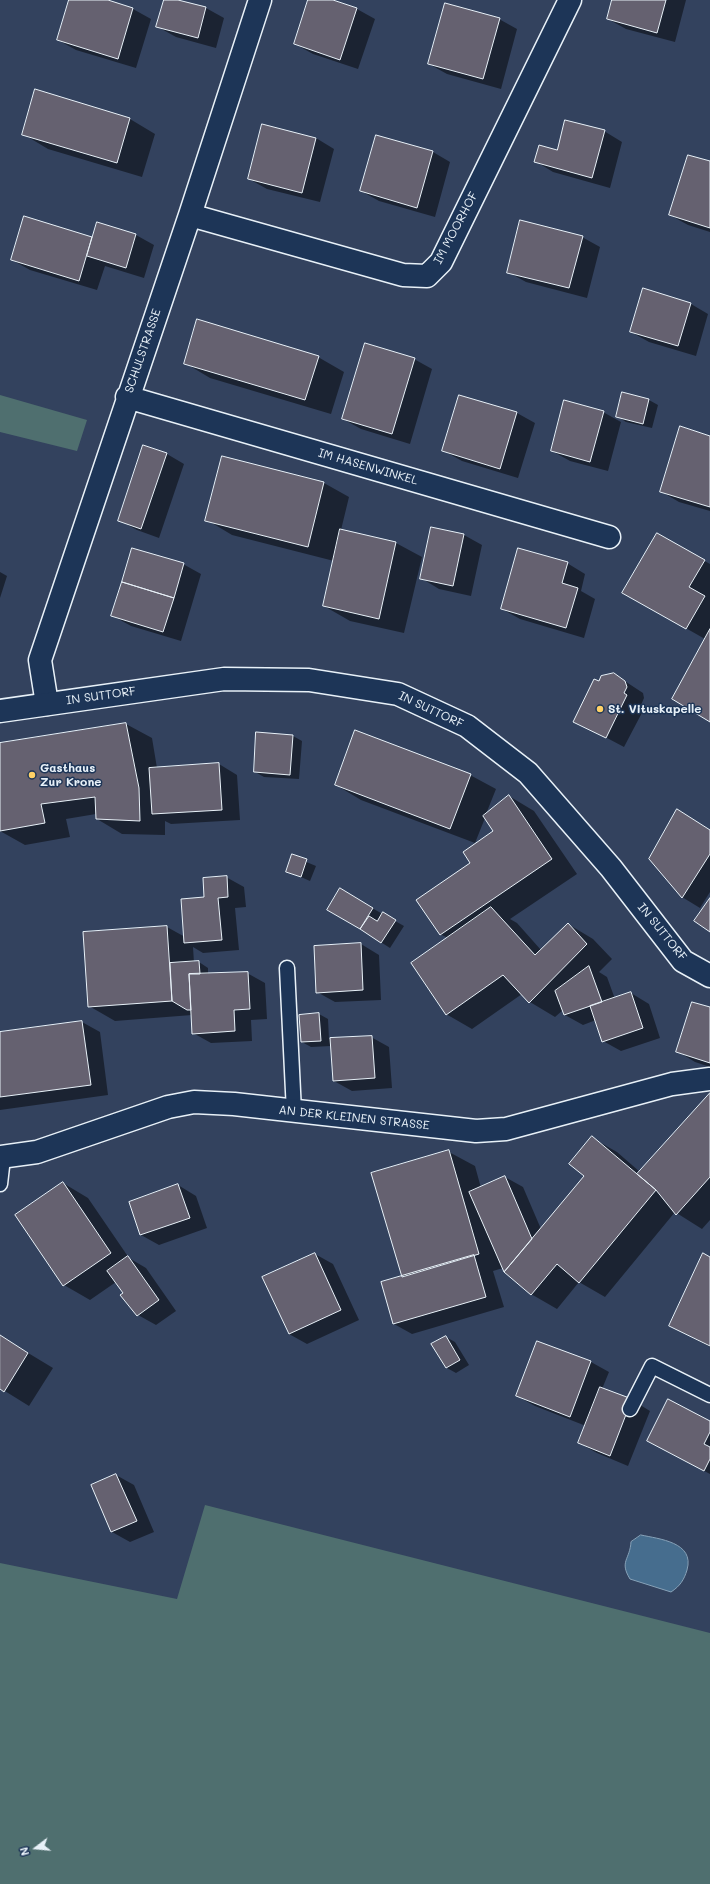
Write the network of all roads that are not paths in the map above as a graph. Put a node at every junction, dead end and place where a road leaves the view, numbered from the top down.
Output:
1 (260, 0) edge
2 (570, 0) edge
3 (190, 215) junction
4 (127, 397) junction
5 (609, 537) dead end
6 (47, 704) junction
7 (0, 710) edge
8 (287, 968) dead end
9 (710, 976) edge
10 (710, 1079) edge
11 (294, 1112) junction
12 (1, 1158) edge
13 (0, 1184) edge
14 (710, 1395) edge
15 (630, 1409) dead end

1 - 3 street, SCHULSTRASSE
2 - 3 street, IM MOORHOF
3 - 4 street, SCHULSTRASSE
4 - 5 street, IM HASENWINKEL
4 - 6 street, SCHULSTRASSE
6 - 7 street, IN SUTTORF
6 - 9 street, IN SUTTORF
8 - 11 lane
10 - 11 street, AN DER KLEINEN STRASSE
11 - 12 street, AN DER KLEINEN STRASSE
12 - 13 lane
14 - 15 lane

